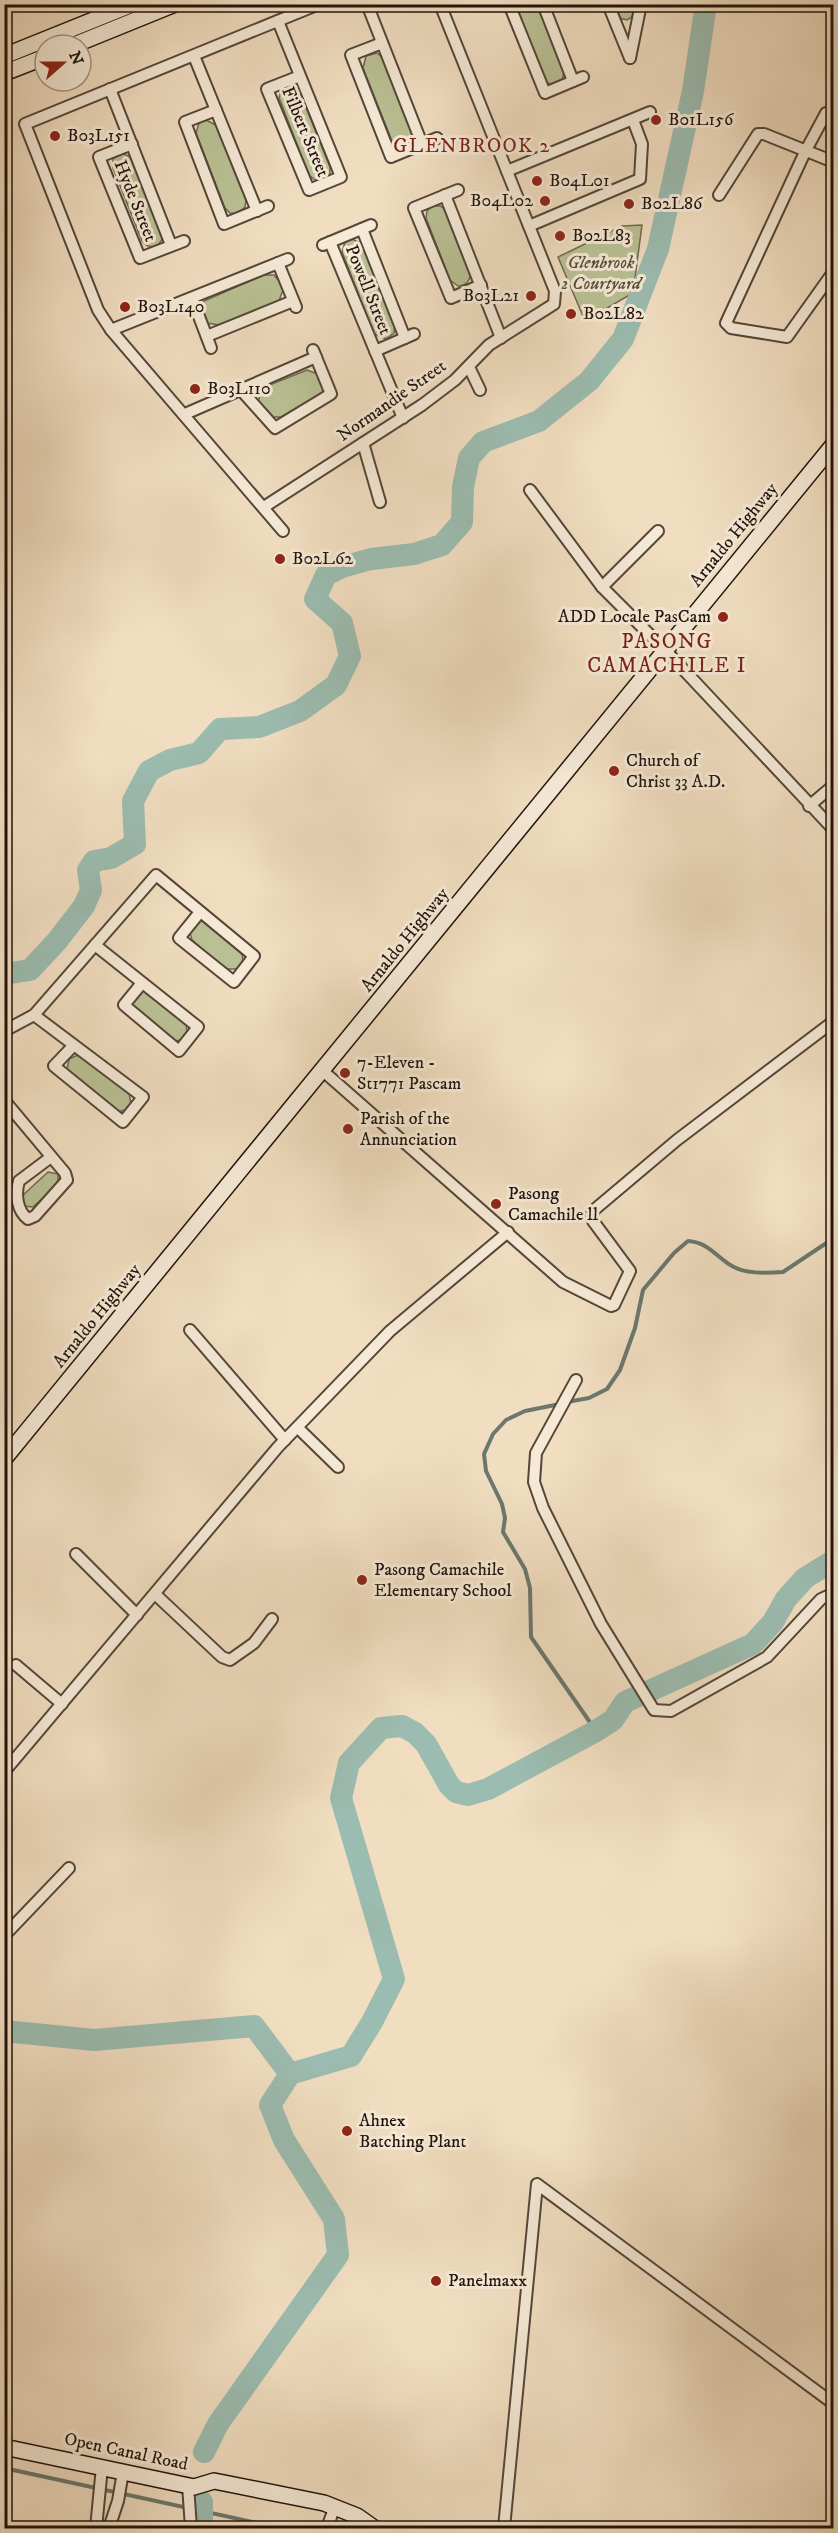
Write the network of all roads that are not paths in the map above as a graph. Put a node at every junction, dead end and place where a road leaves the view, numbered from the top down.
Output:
1 (133, 4) edge
2 (175, 4) edge
3 (319, 4) edge
4 (367, 4) edge
5 (440, 4) edge
6 (509, 4) edge
7 (543, 4) edge
8 (608, 4) edge
9 (641, 4) edge
10 (278, 21) junction
11 (93, 37) edge
12 (382, 43) junction
13 (4, 56) edge
14 (194, 56) junction
15 (33, 62) edge
16 (4, 73) edge
17 (300, 76) junction
18 (110, 89) junction
19 (216, 110) junction
20 (650, 112) dead end
21 (834, 113) edge
22 (633, 120) junction
23 (437, 138) dead end
24 (132, 144) junction
25 (422, 144) junction
26 (804, 152) junction
27 (834, 162) edge
28 (507, 171) junction
29 (458, 190) dead end
30 (445, 195) junction
31 (719, 195) dead end
32 (268, 206) dead end
33 (256, 211) junction
34 (529, 226) junction
35 (184, 241) dead end
36 (171, 246) junction
37 (834, 271) edge
38 (481, 285) junction
39 (192, 298) junction
40 (111, 330) junction
41 (207, 336) junction
42 (501, 338) junction
43 (212, 348) dead end
44 (375, 351) junction
45 (469, 367) junction
46 (241, 390) junction
47 (480, 390) dead end
48 (185, 414) junction
49 (403, 418) junction
50 (363, 443) junction
51 (834, 444) edge
52 (530, 490) dead end
53 (380, 502) dead end
54 (264, 507) junction
55 (283, 531) dead end
56 (658, 531) dead end
57 (602, 586) junction
58 (666, 651) junction
59 (834, 784) edge
60 (809, 806) junction
61 (834, 830) edge
62 (200, 912) junction
63 (95, 945) junction
64 (142, 983) junction
65 (34, 1015) junction
66 (834, 1021) edge
67 (4, 1031) edge
68 (74, 1045) junction
69 (323, 1071) junction
70 (6, 1105) edge
71 (51, 1157) junction
72 (507, 1232) junction
73 (190, 1330) dead end
74 (576, 1380) dead end
75 (298, 1428) junction
76 (285, 1440) junction
77 (4, 1459) edge
78 (338, 1467) dead end
79 (76, 1554) dead end
80 (834, 1593) edge
81 (155, 1594) junction
82 (137, 1615) junction
83 (272, 1619) dead end
84 (16, 1665) dead end
85 (62, 1704) junction
86 (4, 1772) edge
87 (69, 1868) dead end
88 (4, 1936) edge
89 (834, 2404) edge
90 (4, 2447) edge
91 (102, 2467) junction
92 (123, 2472) junction
93 (188, 2485) junction
94 (335, 2506) junction
95 (96, 2529) edge
96 (109, 2529) edge
97 (191, 2529) edge
98 (327, 2529) edge
99 (374, 2529) edge
100 (504, 2529) edge

1 - 13 main road
2 - 11 main road
3 - 10 street
4 - 12 street
5 - 28 street
6 - 7 street
8 - 9 street
10 - 14 street
10 - 17 street, Filbert Street
12 - 25 street
12 - 25 street
14 - 18 street
14 - 19 street
15 - 16 main road
17 - 17 street, Filbert Street
18 - 24 street, Hyde Street
18 - 40 street
19 - 33 street
19 - 33 street
20 - 22 street
21 - 26 street
22 - 28 street
22 - 34 street
23 - 25 street
24 - 36 street, Hyde Street
24 - 36 street, Hyde Street
26 - 27 street
26 - 31 street
26 - 37 street
28 - 34 street
29 - 30 street
30 - 38 street
30 - 38 street
32 - 33 street
34 - 42 street, Normandie Street
35 - 36 street, Hyde Street
38 - 42 street
39 - 40 street
39 - 41 street
39 - 41 street
40 - 48 street
41 - 43 street
42 - 45 street, Normandie Street
44 - 44 street, Powell Street
44 - 49 street, Powell Street
45 - 47 street
45 - 49 street, Normandie Street
46 - 46 street
46 - 48 street
48 - 54 street
49 - 50 street, Normandie Street
50 - 53 street
50 - 54 street, Normandie Street
51 - 58 main road, Arnaldo Highway
52 - 57 street
54 - 55 street
56 - 57 street
57 - 58 street
58 - 60 street
58 - 69 main road, Arnaldo Highway
59 - 60 street
60 - 61 street
62 - 62 street
62 - 63 street
63 - 64 street
63 - 65 street
64 - 64 street
65 - 67 street
65 - 68 street
66 - 72 street
68 - 68 street
69 - 72 street
69 - 77 main road, Arnaldo Highway
70 - 71 street
71 - 71 street
72 - 75 street
73 - 76 street
74 - 80 street
75 - 76 street
75 - 78 street
76 - 81 street
79 - 82 street
81 - 82 street
81 - 83 street
82 - 85 street
84 - 85 street
85 - 86 street
87 - 88 street
89 - 100 street
90 - 91 main road, Open Canal Road
91 - 92 main road, Open Canal Road
91 - 95 street
92 - 93 main road, Open Canal Road
92 - 96 street
93 - 94 main road, Open Canal Road
93 - 97 street
94 - 98 street
94 - 99 main road, Open Canal Road

